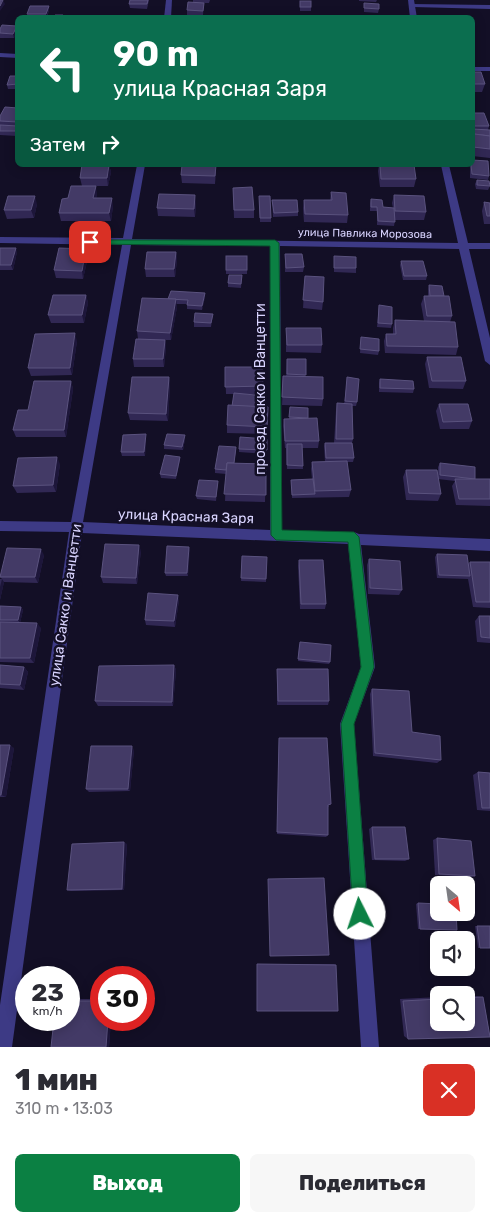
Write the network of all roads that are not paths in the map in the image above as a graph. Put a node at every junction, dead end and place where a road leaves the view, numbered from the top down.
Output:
1 (169, 0) edge
2 (412, 3) edge
3 (490, 7) edge
4 (167, 15) edge
5 (0, 55) edge
6 (15, 56) edge
7 (475, 69) edge
8 (490, 69) edge
9 (141, 167) edge
10 (446, 167) edge
11 (0, 240) edge
12 (126, 243) junction
13 (275, 243) junction
14 (466, 246) junction
15 (490, 246) edge
16 (490, 361) edge
17 (0, 526) edge
18 (76, 527) junction
19 (276, 535) junction
20 (354, 537) junction
21 (490, 545) edge
22 (3, 1047) edge
23 (370, 1047) edge

1 - 4 street
2 - 3 street
5 - 6 street
7 - 8 street
9 - 12 street, улица Сакко и Ванцетти
10 - 14 street
11 - 12 street, улица Павлика Морозова
12 - 13 street, улица Павлика Морозова
12 - 18 street, улица Сакко и Ванцетти
13 - 14 street, улица Павлика Морозова
13 - 19 street, проезд Сакко и Ванцетти
14 - 15 street, улица Павлика Морозова
14 - 16 street
17 - 18 street, улица Красная Заря
18 - 19 street, улица Красная Заря
18 - 22 street, улица Сакко и Ванцетти
19 - 20 street, улица Красная Заря
20 - 21 street, улица Красная Заря
20 - 23 street

